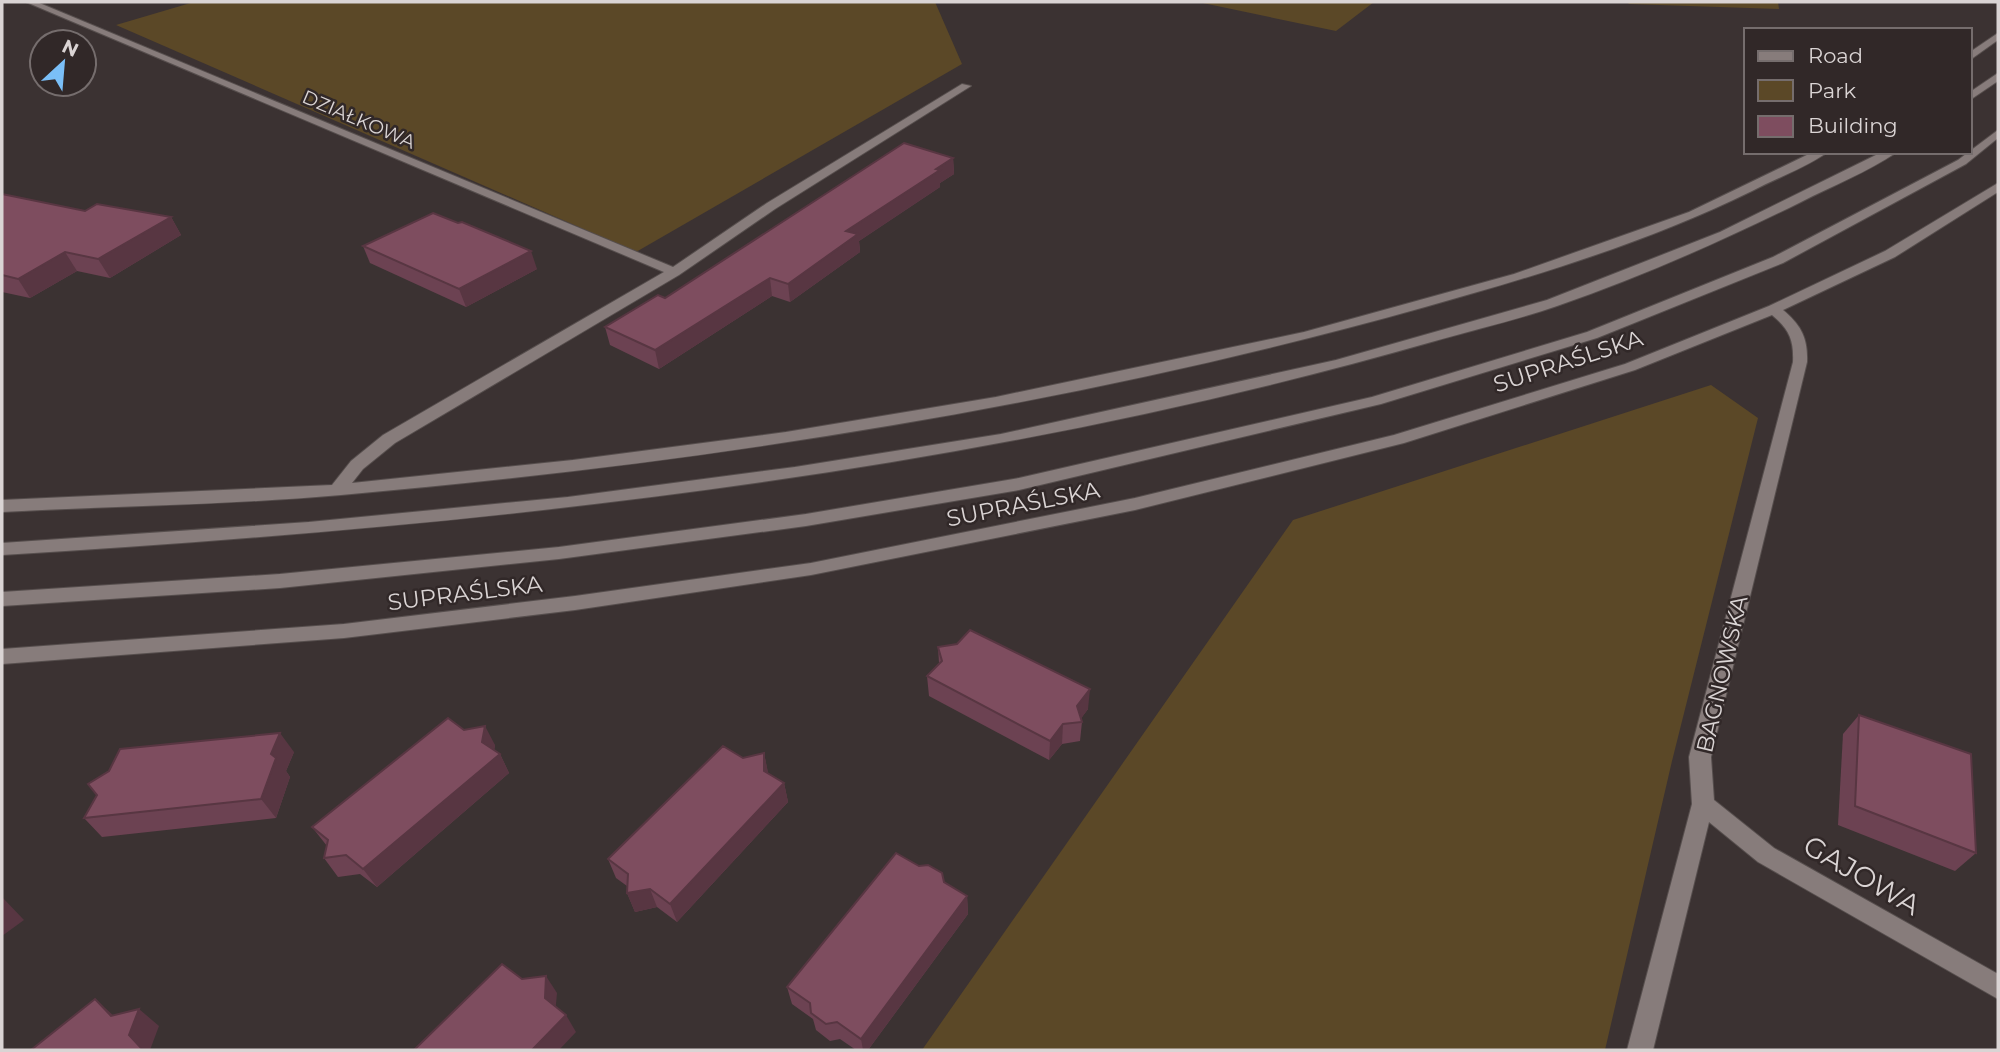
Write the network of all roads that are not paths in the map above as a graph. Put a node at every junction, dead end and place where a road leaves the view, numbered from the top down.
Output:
1 (30, 2) edge
2 (1998, 36) edge
3 (1972, 56) edge
4 (1998, 76) edge
5 (966, 86) dead end
6 (1972, 96) edge
7 (1998, 133) edge
8 (1818, 154) edge
9 (1887, 154) edge
10 (1972, 154) edge
11 (1972, 154) edge
12 (1998, 187) edge
13 (674, 272) junction
14 (1774, 309) junction
15 (337, 490) junction
16 (2, 506) edge
17 (2, 548) edge
18 (2, 599) edge
19 (2, 657) edge
20 (1703, 803) junction
21 (1998, 987) edge
22 (1640, 1050) edge

1 - 13 street, DZIAŁKOWA
2 - 3 street
4 - 6 street
5 - 13 street
7 - 11 street
8 - 15 street
9 - 17 street
10 - 18 street
12 - 14 street, SUPRAŚLSKA
13 - 15 street
14 - 19 street, SUPRAŚLSKA
14 - 20 street, BAGNOWSKA
15 - 16 street
20 - 21 street, GAJOWA
20 - 22 street, BAGNOWSKA

